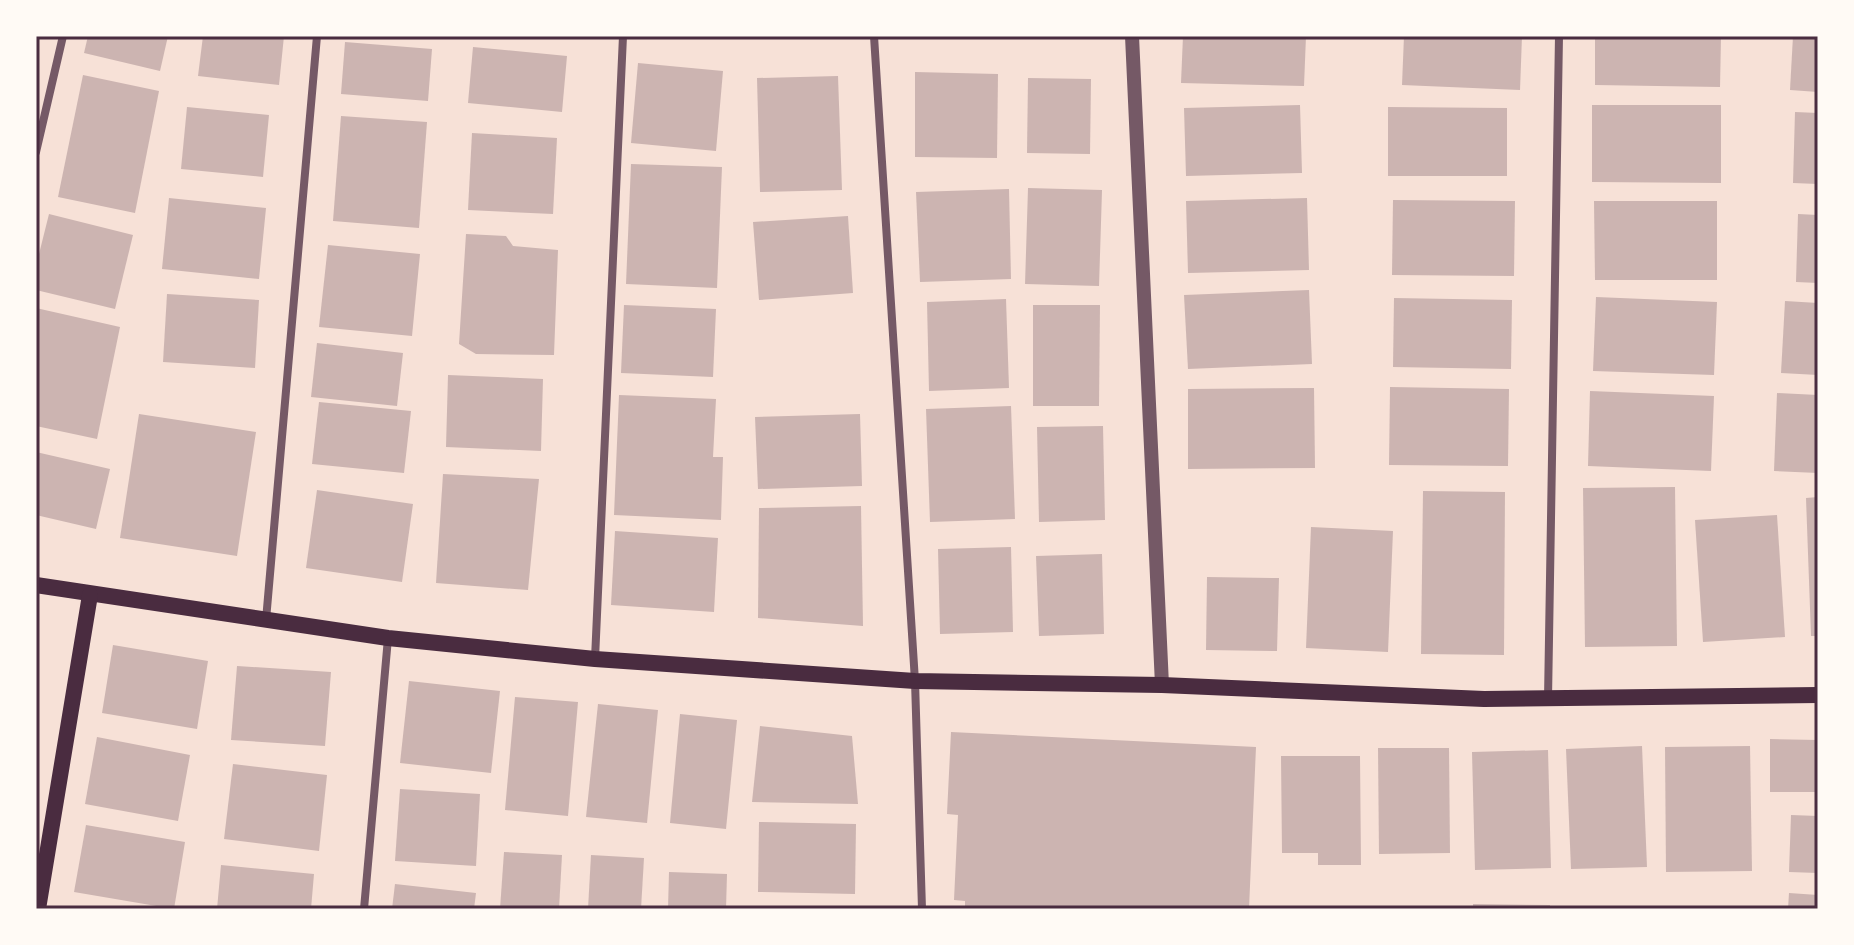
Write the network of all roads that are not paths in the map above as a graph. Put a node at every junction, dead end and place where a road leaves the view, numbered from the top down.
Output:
1 (63, 36) edge
2 (317, 36) edge
3 (623, 36) edge
4 (874, 36) edge
5 (1132, 36) edge
6 (1559, 36) edge
7 (36, 152) edge
8 (36, 585) edge
9 (90, 595) junction
10 (266, 620) junction
11 (388, 638) junction
12 (595, 659) junction
13 (915, 681) junction
14 (1162, 685) junction
15 (1818, 695) edge
16 (1548, 699) junction
17 (38, 909) edge
18 (364, 909) edge
19 (922, 909) edge

1 - 7 street
2 - 10 street
3 - 12 street
4 - 13 street
5 - 14 street
6 - 16 street
8 - 9 main road
9 - 10 main road
9 - 17 main road
10 - 11 main road
11 - 12 main road
11 - 18 street
12 - 13 main road
13 - 14 main road
13 - 19 street
14 - 16 main road
15 - 16 main road

